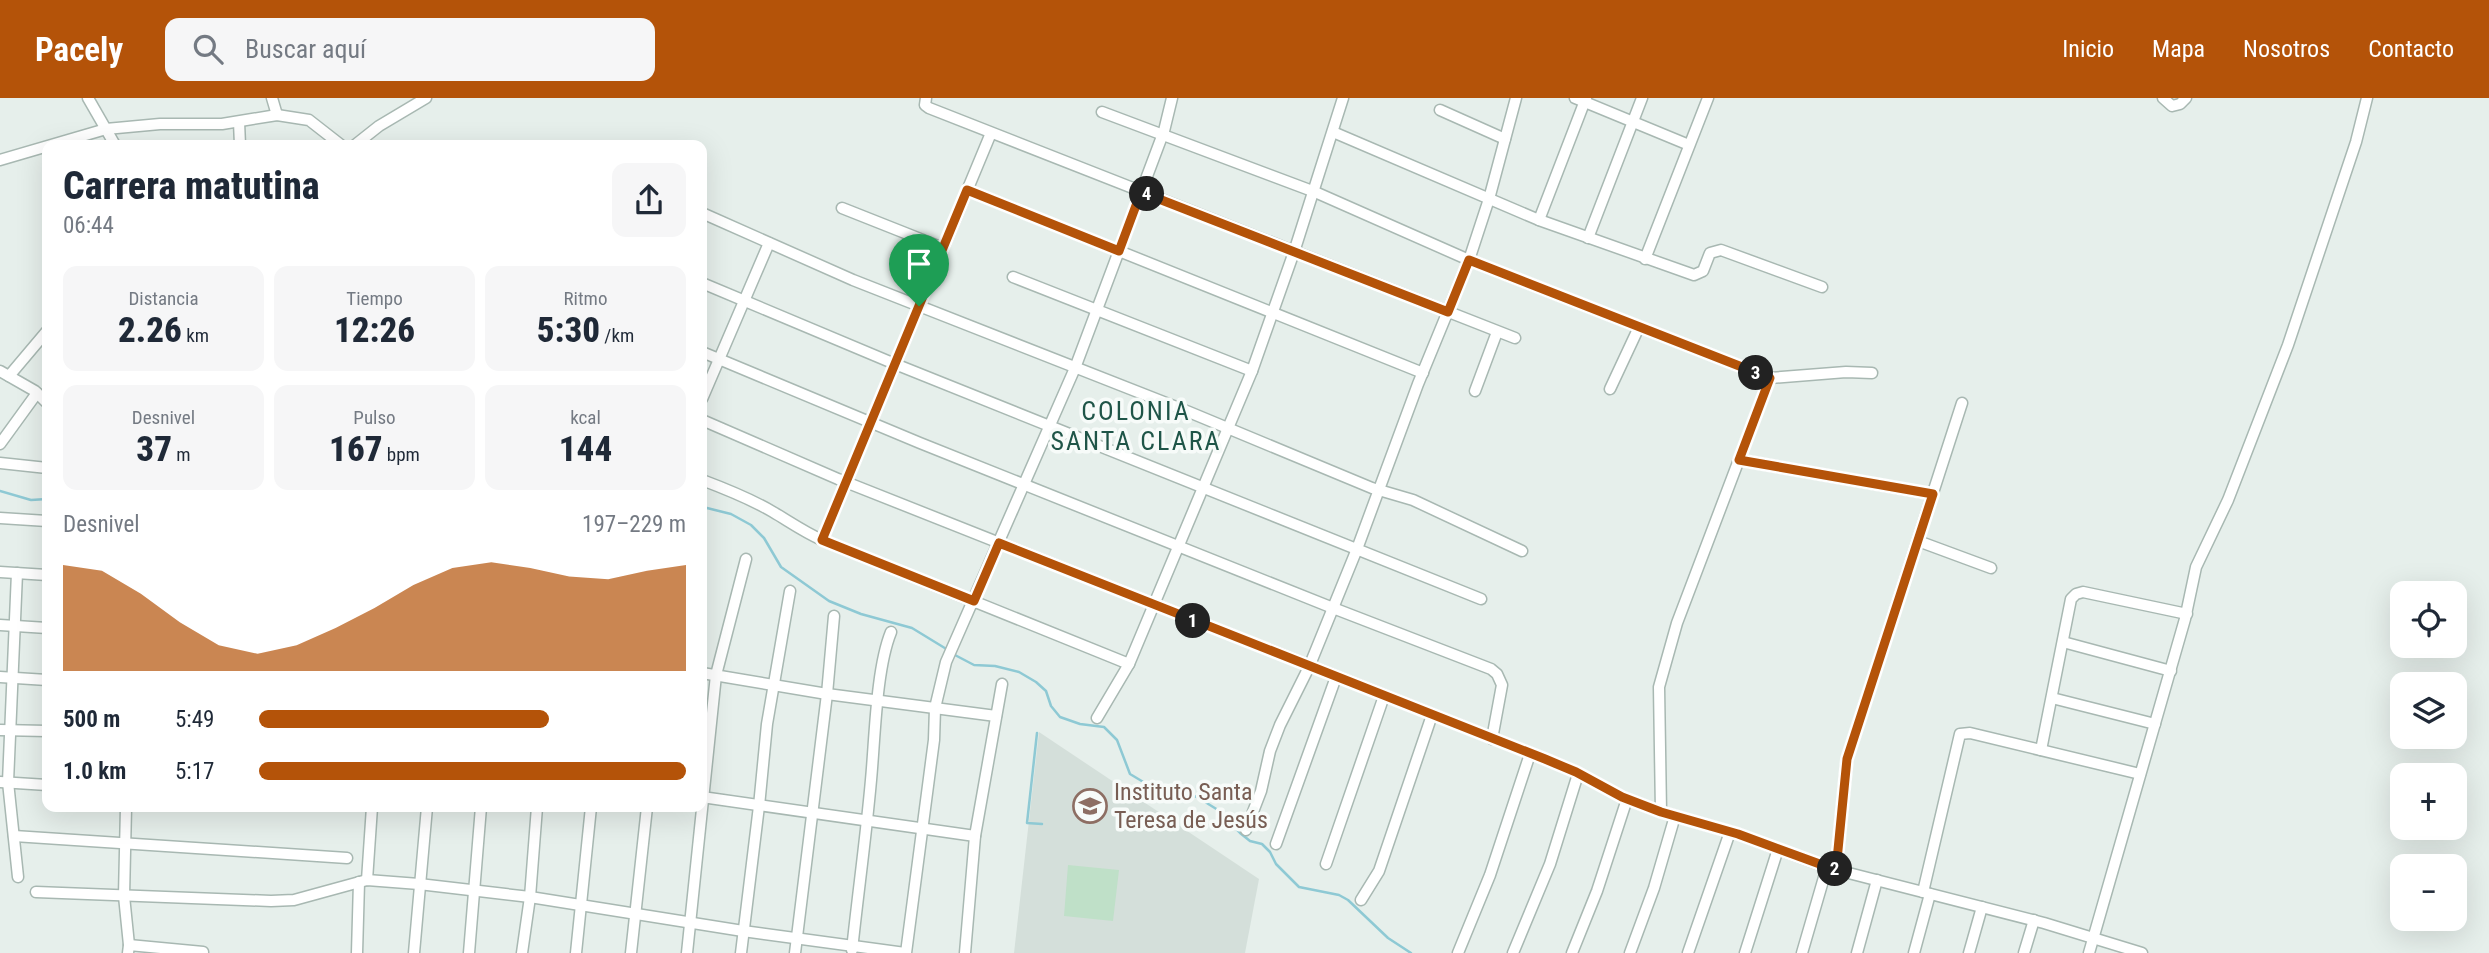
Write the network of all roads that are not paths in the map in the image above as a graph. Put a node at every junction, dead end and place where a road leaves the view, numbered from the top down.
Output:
1 (88, 98) edge
2 (272, 98) edge
3 (426, 98) edge
4 (926, 98) edge
5 (1172, 98) edge
6 (1343, 98) edge
7 (1516, 98) edge
8 (1642, 98) edge
9 (1708, 98) edge
10 (2163, 98) edge
11 (2186, 98) edge
12 (2367, 98) edge
13 (1582, 99) edge
14 (1440, 110) dead end
15 (1102, 112) dead end
16 (277, 115) junction
17 (1633, 121) junction
18 (239, 122) junction
19 (106, 129) junction
20 (1333, 132) junction
21 (991, 133) junction
22 (1162, 134) junction
23 (1505, 139) junction
24 (68, 140) edge
25 (112, 140) edge
26 (240, 140) edge
27 (335, 140) edge
28 (362, 140) edge
29 (1689, 145) junction
30 (42, 148) edge
31 (0, 160) edge
32 (967, 190) junction
33 (1314, 191) junction
34 (1141, 192) junction
35 (1489, 198) junction
36 (842, 208) dead end
37 (707, 215) edge
38 (1539, 220) junction
39 (1588, 238) junction
40 (769, 243) junction
41 (943, 248) junction
42 (1119, 251) junction
43 (1294, 252) junction
44 (1645, 258) junction
45 (1469, 260) junction
46 (1013, 277) dead end
47 (707, 285) edge
48 (1822, 287) dead end
49 (744, 300) junction
50 (919, 306) junction
51 (1097, 309) junction
52 (1448, 312) junction
53 (1273, 313) junction
54 (1639, 327) junction
55 (1497, 332) junction
56 (42, 336) edge
57 (1515, 338) dead end
58 (707, 354) edge
59 (719, 359) junction
60 (895, 364) junction
61 (1075, 368) junction
62 (1252, 371) junction
63 (4, 373) edge
64 (1423, 373) junction
65 (1872, 373) dead end
66 (1770, 378) junction
67 (707, 387) edge
68 (1610, 388) dead end
69 (1475, 391) dead end
70 (37, 393) junction
71 (42, 398) edge
72 (1962, 403) dead end
73 (707, 421) edge
74 (871, 422) junction
75 (1050, 426) junction
76 (1227, 428) junction
77 (0, 444) edge
78 (1739, 460) junction
79 (0, 463) edge
80 (42, 467) edge
81 (707, 482) edge
82 (846, 482) junction
83 (1025, 484) junction
84 (1203, 487) junction
85 (1378, 489) junction
86 (1933, 494) junction
87 (0, 518) edge
88 (42, 521) edge
89 (822, 540) junction
90 (1918, 541) junction
91 (999, 543) junction
92 (1179, 546) junction
93 (1357, 549) junction
94 (1522, 551) dead end
95 (746, 559) dead end
96 (1991, 568) dead end
97 (0, 572) edge
98 (17, 573) junction
99 (42, 575) edge
100 (790, 591) dead end
101 (1480, 599) dead end
102 (974, 601) junction
103 (1154, 605) junction
104 (1333, 608) junction
105 (2186, 614) junction
106 (834, 616) dead end
107 (0, 625) edge
108 (14, 627) junction
109 (42, 628) edge
110 (891, 632) dead end
111 (2063, 642) junction
112 (1129, 664) junction
113 (1309, 667) junction
114 (2171, 671) junction
115 (707, 674) edge
116 (716, 675) junction
117 (1336, 677) junction
118 (6, 678) edge
119 (42, 680) edge
120 (1002, 684) dead end
121 (772, 686) junction
122 (827, 694) junction
123 (1384, 696) junction
124 (2052, 698) junction
125 (878, 700) junction
126 (935, 708) junction
127 (1432, 715) junction
128 (996, 716) junction
129 (1097, 718) dead end
130 (2155, 724) junction
131 (4, 730) edge
132 (42, 731) edge
133 (1492, 739) junction
134 (2041, 750) junction
135 (1530, 754) junction
136 (707, 759) edge
137 (1578, 774) junction
138 (2140, 774) junction
139 (4, 782) edge
140 (42, 785) edge
141 (707, 798) edge
142 (1627, 799) junction
143 (760, 806) junction
144 (127, 812) edge
145 (371, 812) edge
146 (426, 812) edge
147 (481, 812) edge
148 (537, 812) edge
149 (590, 812) edge
150 (646, 812) edge
151 (702, 812) edge
152 (1661, 812) junction
153 (813, 815) junction
154 (1675, 816) junction
155 (868, 822) junction
156 (922, 830) junction
157 (1246, 830) dead end
158 (1730, 832) junction
159 (14, 836) junction
160 (975, 836) junction
161 (125, 842) junction
162 (1276, 844) dead end
163 (1779, 849) junction
164 (347, 858) dead end
165 (1326, 864) dead end
166 (1832, 868) junction
167 (18, 877) dead end
168 (1877, 880) junction
169 (363, 881) junction
170 (419, 884) junction
171 (474, 891) junction
172 (36, 892) dead end
173 (1926, 893) junction
174 (124, 896) junction
175 (530, 897) junction
176 (1361, 900) dead end
177 (581, 905) junction
178 (1982, 907) junction
179 (635, 913) junction
180 (2034, 920) junction
181 (691, 923) junction
182 (743, 932) junction
183 (2093, 937) junction
184 (797, 938) junction
185 (129, 949) edge
186 (852, 950) edge
187 (203, 952) edge
188 (357, 953) edge
189 (414, 953) edge
190 (469, 953) edge
191 (522, 953) edge
192 (576, 953) edge
193 (631, 953) edge
194 (687, 953) edge
195 (741, 953) edge
196 (795, 953) edge
197 (906, 953) edge
198 (965, 953) edge
199 (1458, 953) edge
200 (1513, 953) edge
201 (1572, 953) edge
202 (1630, 953) edge
203 (1688, 953) edge
204 (1745, 953) edge
205 (1802, 953) edge
206 (1857, 953) edge
207 (1914, 953) edge
208 (1969, 953) edge
209 (2024, 953) edge
210 (2089, 953) edge
211 (2142, 953) edge

1 - 19 street
2 - 16 street
3 - 28 street
4 - 21 street
5 - 22 street
6 - 20 street
7 - 23 street
8 - 17 street
9 - 29 street
10 - 11 street
12 - 105 street
13 - 17 street
13 - 38 street
14 - 23 street
15 - 22 street
16 - 18 street
16 - 27 street
17 - 29 street
17 - 39 street
18 - 19 street
18 - 26 street
19 - 24 street
19 - 25 street
20 - 33 street
20 - 35 street
21 - 32 street
21 - 34 street
22 - 33 street
22 - 34 street
23 - 35 street
29 - 44 street
30 - 31 street
32 - 41 street
32 - 42 street
33 - 43 street
33 - 45 street
34 - 42 street
34 - 43 street
35 - 38 street
35 - 45 street
36 - 41 street
37 - 40 street
38 - 39 street
39 - 44 street
40 - 49 street
40 - 50 street
41 - 50 street
42 - 51 street
42 - 53 street
43 - 52 street
43 - 53 street
44 - 48 street
45 - 52 street
45 - 54 street
46 - 51 street
47 - 49 street
49 - 59 street
49 - 60 street
50 - 60 street
50 - 61 street
51 - 61 street
51 - 62 street
52 - 55 street
52 - 64 street
53 - 62 street
53 - 64 street
54 - 66 street
54 - 68 street
55 - 57 street
55 - 69 street
56 - 63 street
58 - 59 street
59 - 67 street
59 - 74 street
60 - 74 street
60 - 75 street
61 - 75 street
61 - 76 street
62 - 76 street
63 - 70 street
64 - 85 street
65 - 66 street
66 - 78 street
70 - 71 street
70 - 77 street
72 - 86 street
73 - 82 street
74 - 82 street
74 - 83 street
75 - 83 street
75 - 84 street
76 - 84 street
76 - 85 street
78 - 86 street
78 - 152 street
79 - 80 street
81 - 89 street
82 - 89 street
82 - 91 street
83 - 91 street
83 - 92 street
84 - 92 street
84 - 93 street
85 - 93 street
85 - 94 street
86 - 90 street
87 - 88 street
89 - 102 street
90 - 96 street
90 - 166 street
91 - 102 street
91 - 103 street
92 - 103 street
92 - 104 street
93 - 101 street
93 - 104 street
95 - 116 street
97 - 98 street
98 - 99 street
98 - 108 street
100 - 121 street
102 - 112 street
102 - 126 street
103 - 112 street
103 - 113 street
104 - 113 street
104 - 133 street
105 - 111 street
105 - 114 street
106 - 122 street
107 - 108 street
108 - 109 street
108 - 118 street
110 - 125 street
111 - 114 street
111 - 124 street
112 - 129 street
113 - 117 street
113 - 157 street
114 - 130 street
115 - 116 street
116 - 121 street
116 - 136 street
117 - 123 street
117 - 162 street
118 - 119 street
118 - 131 street
120 - 128 street
121 - 122 street
121 - 143 street
122 - 125 street
122 - 153 street
123 - 127 street
123 - 165 street
124 - 130 street
124 - 134 street
125 - 126 street
125 - 155 street
126 - 128 street
126 - 156 street
127 - 133 street
127 - 176 street
128 - 160 street
130 - 138 street
131 - 132 street
131 - 139 street
133 - 135 street
134 - 138 street
134 - 173 street
135 - 137 street
135 - 199 street
137 - 142 street
137 - 200 street
138 - 183 street
139 - 140 street
139 - 159 street
141 - 143 street
142 - 152 street
142 - 201 street
143 - 153 street
143 - 182 street
144 - 161 street
145 - 169 street
146 - 170 street
147 - 171 street
148 - 175 street
149 - 177 street
150 - 179 street
151 - 181 street
152 - 154 street
153 - 155 street
153 - 184 street
154 - 158 street
154 - 202 street
155 - 156 street
155 - 186 street
156 - 160 street
156 - 197 street
158 - 163 street
158 - 203 street
159 - 161 street
159 - 167 street
160 - 198 street
161 - 164 street
161 - 174 street
163 - 166 street
163 - 204 street
166 - 168 street
166 - 205 street
168 - 173 street
168 - 206 street
169 - 170 street
169 - 174 street
169 - 188 street
170 - 171 street
170 - 189 street
171 - 175 street
171 - 190 street
172 - 174 street
173 - 178 street
173 - 207 street
174 - 185 street
175 - 177 street
175 - 191 street
177 - 179 street
177 - 192 street
178 - 180 street
178 - 208 street
179 - 181 street
179 - 193 street
180 - 183 street
180 - 209 street
181 - 182 street
181 - 194 street
182 - 184 street
182 - 195 street
183 - 210 street
183 - 211 street
184 - 186 street
184 - 196 street
185 - 187 street
186 - 197 street

